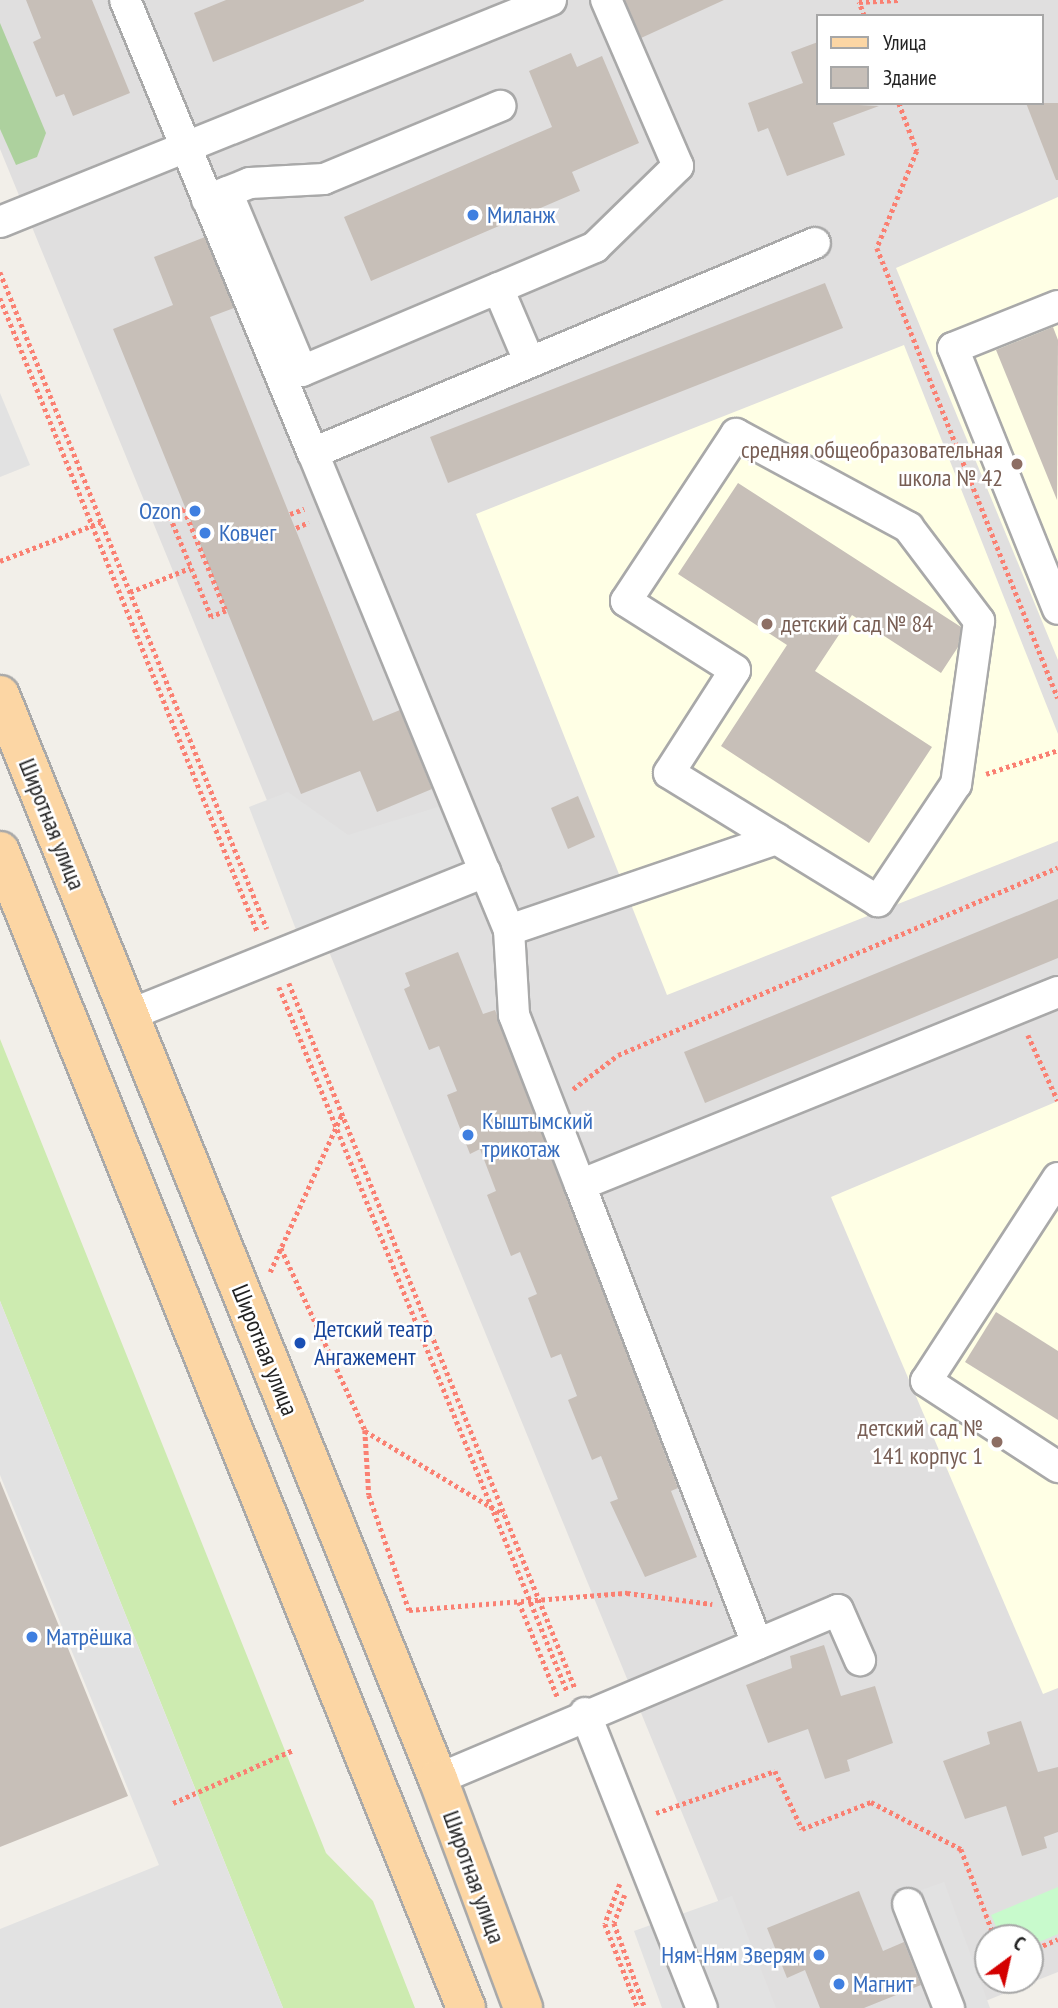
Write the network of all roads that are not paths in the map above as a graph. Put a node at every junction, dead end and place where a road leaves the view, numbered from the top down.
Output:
1 (125, 0) edge
2 (551, 0) edge
3 (606, 0) edge
4 (500, 106) dead end
5 (185, 147) junction
6 (217, 196) junction
7 (0, 222) edge
8 (815, 243) dead end
9 (498, 288) junction
10 (1058, 306) edge
11 (529, 361) junction
12 (313, 453) junction
13 (1058, 609) edge
14 (0, 695) edge
15 (777, 839) junction
16 (0, 851) edge
17 (485, 872) junction
18 (509, 930) junction
19 (1058, 992) edge
20 (129, 1015) junction
21 (1058, 1178) edge
22 (580, 1185) junction
23 (1057, 1468) edge
24 (757, 1644) junction
25 (860, 1660) dead end
26 (577, 1718) junction
27 (438, 1779) junction
28 (908, 1904) dead end
29 (466, 2008) edge
30 (523, 2008) edge
31 (702, 2008) edge
32 (949, 2008) edge

1 - 5 lane
2 - 5 lane
3 - 9 lane
4 - 6 lane
5 - 6 lane
5 - 7 lane
6 - 9 lane
6 - 12 lane
8 - 11 lane
9 - 11 lane
10 - 13 lane
11 - 12 lane
12 - 17 lane
14 - 20 main road, Широтная улица
15 - 15 lane
15 - 18 lane
16 - 29 main road
17 - 18 lane
17 - 20 lane
18 - 22 lane
19 - 22 lane
20 - 27 main road, Широтная улица
21 - 23 lane
22 - 24 lane
24 - 25 lane
24 - 26 lane
26 - 27 lane
26 - 31 lane
27 - 30 main road, Широтная улица
28 - 32 lane

